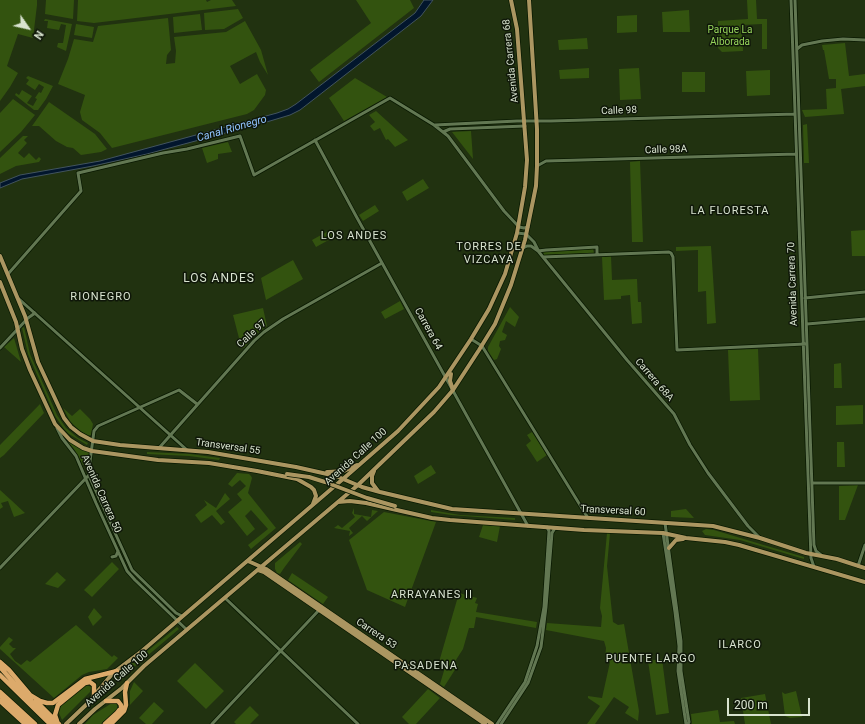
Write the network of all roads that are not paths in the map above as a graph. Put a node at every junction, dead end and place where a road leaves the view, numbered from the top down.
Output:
1 (511, 0) edge
2 (529, 0) edge
3 (791, 0) edge
4 (794, 0) edge
5 (865, 40) edge
6 (796, 41) junction
7 (805, 45) junction
8 (797, 49) junction
9 (795, 114) junction
10 (524, 121) junction
11 (537, 121) junction
12 (800, 121) junction
13 (434, 125) junction
14 (525, 126) junction
15 (443, 132) junction
16 (316, 140) junction
17 (796, 154) junction
18 (537, 166) junction
19 (798, 194) junction
20 (802, 200) junction
21 (518, 226) junction
22 (528, 227) junction
23 (517, 234) junction
24 (526, 234) junction
25 (523, 248) junction
26 (538, 251) junction
27 (597, 255) junction
28 (0, 256) edge
29 (543, 257) junction
30 (382, 263) junction
31 (8, 274) junction
32 (0, 282) edge
33 (865, 292) edge
34 (805, 298) junction
35 (19, 299) junction
36 (35, 313) junction
37 (865, 319) edge
38 (27, 320) junction
39 (807, 324) junction
40 (18, 329) junction
41 (471, 339) junction
42 (468, 344) junction
43 (803, 344) junction
44 (807, 344) junction
45 (482, 346) junction
46 (0, 348) edge
47 (446, 378) junction
48 (453, 390) junction
49 (197, 404) junction
50 (140, 407) junction
51 (55, 424) junction
52 (171, 434) junction
53 (93, 441) junction
54 (159, 448) junction
55 (187, 450) junction
56 (92, 451) junction
57 (366, 460) junction
58 (90, 463) junction
59 (80, 464) junction
60 (376, 468) junction
61 (321, 472) junction
62 (89, 475) junction
63 (279, 475) junction
64 (343, 479) junction
65 (86, 480) junction
66 (808, 480) junction
67 (812, 482) junction
68 (865, 483) edge
69 (358, 485) junction
70 (380, 492) junction
71 (811, 501) junction
72 (338, 502) junction
73 (313, 505) junction
74 (411, 513) junction
75 (522, 514) junction
76 (588, 518) junction
77 (665, 523) junction
78 (528, 526) junction
79 (748, 526) junction
80 (547, 527) junction
81 (555, 528) junction
82 (665, 533) junction
83 (745, 534) junction
84 (686, 538) junction
85 (760, 538) junction
86 (865, 544) edge
87 (669, 548) junction
88 (118, 552) junction
89 (811, 554) junction
90 (822, 556) junction
91 (112, 557) dead end
92 (248, 561) junction
93 (858, 566) junction
94 (814, 567) junction
95 (260, 568) junction
96 (865, 568) edge
97 (0, 569) edge
98 (865, 582) edge
99 (225, 598) junction
100 (320, 609) junction
101 (182, 616) junction
102 (177, 620) junction
103 (187, 630) junction
104 (281, 651) junction
105 (0, 662) edge
106 (0, 666) edge
107 (116, 671) junction
108 (680, 671) junction
109 (0, 675) edge
110 (127, 683) junction
111 (0, 694) edge
112 (30, 695) junction
113 (94, 695) junction
114 (0, 700) edge
115 (106, 701) junction
116 (24, 723) edge
117 (57, 723) edge
118 (687, 723) edge
119 (30, 724) edge
120 (36, 724) edge
121 (50, 724) edge
122 (66, 724) edge
123 (79, 724) edge
124 (105, 724) edge
125 (111, 724) edge
126 (212, 724) edge
127 (358, 724) edge
128 (485, 724) edge
129 (492, 724) edge
130 (497, 724) edge
131 (501, 724) edge

1 - 10 main road, Avenida Carrera 68
2 - 11 main road, Avenida Carrera 68
3 - 9 street, Avenida Carrera 70
4 - 6 street, Avenida Carrera 70
5 - 7 street
6 - 7 street
6 - 8 street, Avenida Carrera 70
7 - 8 street
8 - 12 street, Avenida Carrera 70
9 - 11 street, Calle 98
9 - 12 street
9 - 17 street, Avenida Carrera 70
10 - 11 street, Calle 98
10 - 13 street, Calle 98
10 - 14 main road, Avenida Calle 100
11 - 18 main road, Avenida Calle 100
12 - 20 street, Avenida Carrera 70
13 - 15 street
13 - 16 street
14 - 15 street
14 - 21 main road, Avenida Calle 100
15 - 21 street
16 - 30 street, Carrera 64
16 - 31 street
17 - 18 street, Calle 98A
17 - 19 street, Avenida Carrera 70
18 - 22 main road, Avenida Calle 100
19 - 20 street
19 - 43 street, Avenida Carrera 70
20 - 34 street, Avenida Carrera 70
21 - 22 street
21 - 23 main road, Avenida Calle 100
22 - 24 main road, Avenida Calle 100
23 - 24 street
23 - 41 main road, Avenida Calle 100
24 - 25 main road, Avenida Calle 100
24 - 26 street, Carrera 68A
25 - 26 street
25 - 45 main road, Avenida Calle 100
26 - 27 street
26 - 29 street, Carrera 68A
27 - 29 street
27 - 43 street
28 - 31 main road, Avenida Carrera 50
29 - 79 street, Carrera 68A
30 - 47 street, Carrera 64
30 - 49 street, Calle 97
31 - 35 main road, Avenida Carrera 50
32 - 40 main road, Avenida Carrera 50
33 - 34 street
34 - 39 street, Avenida Carrera 70
35 - 36 street
35 - 38 main road, Avenida Carrera 50
36 - 38 street
36 - 50 street
37 - 39 street
38 - 40 street
38 - 53 main road, Avenida Carrera 50
39 - 44 street, Avenida Carrera 70
40 - 46 street
40 - 51 main road, Avenida Carrera 50
41 - 42 main road, Avenida Calle 100
41 - 45 street
42 - 47 main road, Avenida Calle 100
42 - 48 main road
43 - 44 street
43 - 66 street, Avenida Carrera 70
44 - 67 street, Avenida Carrera 70
45 - 48 main road, Avenida Calle 100
45 - 76 street
47 - 48 street, Carrera 64
47 - 57 main road, Avenida Calle 100
48 - 60 main road, Avenida Calle 100
48 - 75 street, Carrera 64
49 - 50 street
49 - 52 street, Calle 97
50 - 52 street
50 - 53 street, Avenida Carrera 50
51 - 56 main road, Transversal 55
51 - 59 street, Avenida Carrera 50
52 - 54 street, Calle 97
52 - 55 street
53 - 54 main road, Transversal 55
53 - 56 street, Avenida Carrera 50
54 - 55 main road, Transversal 55
55 - 61 main road, Transversal 55
56 - 58 street, Avenida Carrera 50
56 - 63 main road, Transversal 55
57 - 61 main road
57 - 64 main road, Avenida Calle 100
58 - 59 street
58 - 62 street, Avenida Carrera 50
59 - 65 street, Avenida Carrera 50
60 - 69 main road, Avenida Calle 100
60 - 70 main road
61 - 64 main road, Transversal 55
62 - 65 street
62 - 101 street, Avenida Carrera 50
63 - 73 main road, Transversal 55
63 - 74 main road, Transversal 60, bridge
64 - 69 main road, Transversal 55
64 - 73 main road, Avenida Calle 100
65 - 88 street, Avenida Carrera 50
65 - 97 street
66 - 67 street
66 - 71 street, Avenida Carrera 70
67 - 68 street
67 - 71 street, Avenida Carrera 70
69 - 70 main road, Transversal 60
69 - 72 main road, Avenida Calle 100
70 - 75 main road, Transversal 60
71 - 89 street, Avenida Carrera 70
71 - 90 street, Avenida Carrera 70
72 - 74 main road, Transversal 60
72 - 95 main road, Avenida Calle 100
73 - 92 main road, Avenida Calle 100
74 - 78 main road, Transversal 60
75 - 76 main road, Transversal 60
75 - 78 street, Carrera 64
76 - 77 main road, Transversal 60
77 - 82 street
77 - 83 main road, Transversal 60
78 - 80 main road, Transversal 60
79 - 83 street
79 - 85 street, Carrera 68A
80 - 81 main road, Transversal 60
80 - 130 street
81 - 82 main road, Transversal 60
81 - 131 street
82 - 84 main road, Transversal 60
82 - 87 street
82 - 108 street
83 - 85 main road, Transversal 60
84 - 87 main road
84 - 94 main road, Transversal 60
85 - 89 main road, Transversal 60
86 - 93 street
87 - 108 street
88 - 91 street
88 - 102 street, Avenida Carrera 50
89 - 90 main road, Transversal 60
89 - 94 street, Avenida Carrera 70
90 - 93 main road, Transversal 60
92 - 95 main road, Carrera 53
92 - 101 main road, Avenida Calle 100
93 - 96 main road, Transversal 60
94 - 98 main road, Transversal 60
95 - 99 main road, Avenida Calle 100
95 - 100 main road, Carrera 53
99 - 103 main road, Avenida Calle 100
99 - 104 street
100 - 104 street
100 - 128 main road, Carrera 53
100 - 129 main road, Carrera 53
101 - 102 main road, Avenida Calle 100
102 - 103 street, Avenida Carrera 50
102 - 107 main road, Avenida Calle 100
103 - 110 main road, Avenida Calle 100
104 - 126 street
104 - 127 street
105 - 112 highway
106 - 117 highway
107 - 112 highway
107 - 113 main road, Avenida Calle 100
108 - 118 street
109 - 121 highway
110 - 115 main road, Avenida Calle 100
110 - 125 highway
111 - 119 highway
111 - 120 highway
112 - 117 highway
113 - 117 highway
113 - 122 main road, Avenida Calle 100
114 - 116 highway
115 - 123 main road, Avenida Calle 100
115 - 124 highway

